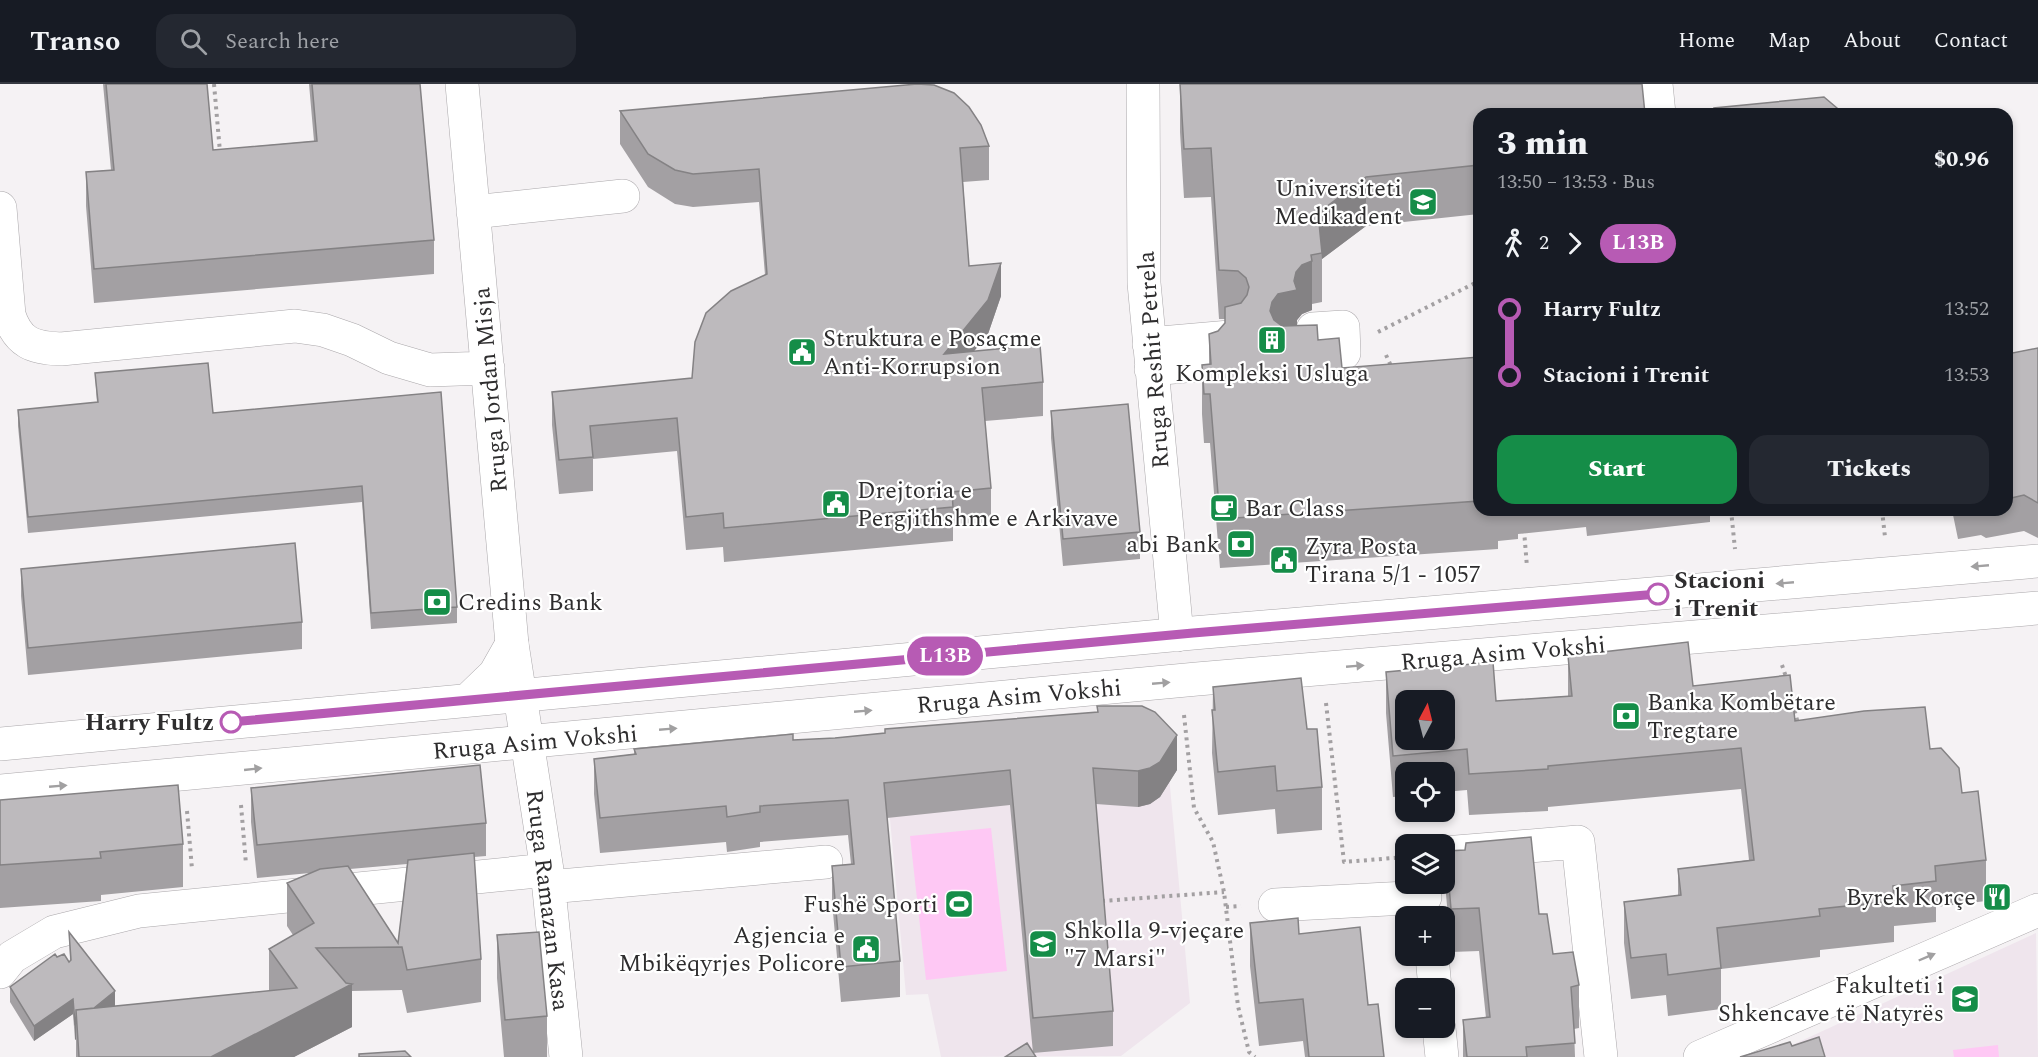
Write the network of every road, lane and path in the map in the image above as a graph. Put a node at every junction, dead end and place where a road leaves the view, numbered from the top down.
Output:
1 (214, 84) edge
2 (462, 84) edge
3 (1143, 84) edge
4 (1656, 84) edge
5 (1658, 108) edge
6 (221, 161) edge
7 (623, 196) dead end
8 (0, 208) edge
9 (474, 212) junction
10 (1473, 284) edge
11 (1328, 334) joint
12 (1230, 337) edge
13 (1150, 356) junction
14 (1386, 356) dead end
15 (1289, 358) edge
16 (1208, 364) edge
17 (488, 369) junction
18 (1395, 374) edge
19 (1732, 516) edge
20 (1883, 516) edge
21 (1523, 522) dead end
22 (1885, 537) dead end
23 (1735, 549) dead end
24 (2038, 561) edge
25 (1527, 567) dead end
26 (2038, 608) edge
27 (1177, 635) junction
28 (512, 644) junction
29 (1781, 661) dead end
30 (1787, 683) edge
31 (1791, 694) edge
32 (519, 696) junction
33 (468, 700) junction
34 (1184, 708) dead end
35 (1328, 720) dead end
36 (1801, 735) edge
37 (526, 743) junction
38 (0, 744) edge
39 (0, 791) edge
40 (241, 796) dead end
41 (187, 801) dead end
42 (1455, 852) edge
43 (1395, 858) edge
44 (826, 862) dead end
45 (548, 878) junction
46 (1224, 892) junction
47 (1426, 899) edge
48 (249, 900) junction
49 (1101, 901) edge
50 (1275, 905) dead end
51 (194, 906) junction
52 (2038, 910) edge
53 (0, 972) edge
54 (1440, 1038) edge
55 (566, 1057) edge
56 (1255, 1057) edge
57 (1442, 1057) edge
58 (1601, 1057) edge
59 (1700, 1057) edge

1 - 6 path
2 - 9 main road, Rruga Jordan Misja
3 - 13 main road, Rruga Reshit Petrela
4 - 5 main road
7 - 9 main road
8 - 17 main road
9 - 17 main road, Rruga Jordan Misja
10 - 11 path
11 - 15 main road
12 - 13 main road
13 - 16 main road
13 - 27 main road, Rruga Reshit Petrela
14 - 18 path
17 - 28 main road, Rruga Jordan Misja
19 - 23 path
20 - 22 path
21 - 25 path
24 -> 27 main road, Rruga Asim Vokshi
37 -> 26 main road, Rruga Asim Vokshi
27 - 32 main road, Rruga Asim Vokshi
28 - 32 main road, Rruga Jordan Misja
28 - 33 main road
29 - 30 path
31 - 36 path
32 - 33 main road, Rruga Asim Vokshi
32 - 37 main road, Rruga Ramazan Kasa
33 - 38 main road, Rruga Asim Vokshi
34 - 46 path
35 - 43 path
39 -> 37 main road, Rruga Asim Vokshi
37 - 45 main road, Rruga Ramazan Kasa
40 - 48 path
41 - 51 path
42 - 58 main road
44 - 45 main road
45 - 48 main road
45 - 55 main road, Rruga Ramazan Kasa
46 - 49 path
46 - 56 path
47 - 50 main road
48 - 51 main road
51 - 53 main road
59 -> 52 main road
54 - 57 main road

